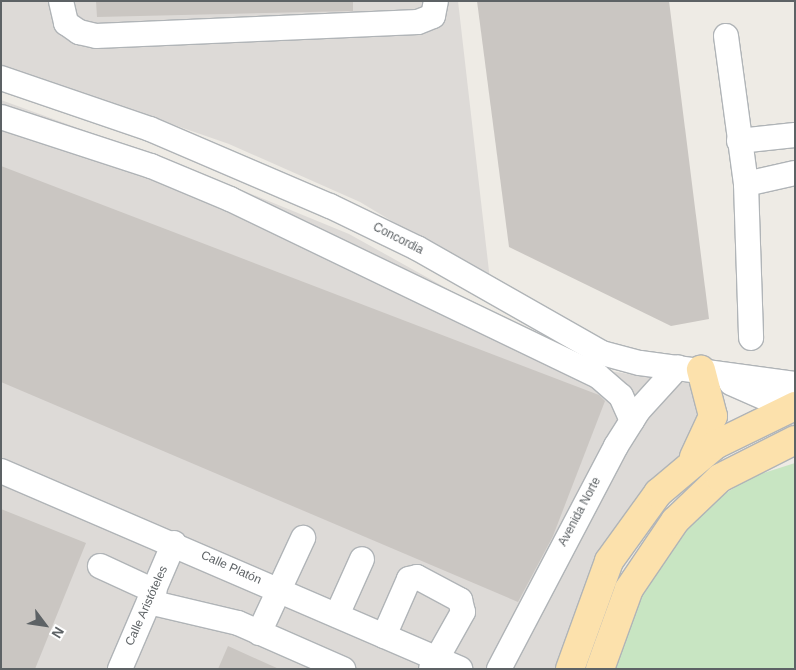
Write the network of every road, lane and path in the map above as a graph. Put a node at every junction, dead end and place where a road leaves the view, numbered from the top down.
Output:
1 (60, 1) edge
2 (436, 1) edge
3 (726, 36) dead end
4 (1, 78) edge
5 (1, 117) edge
6 (795, 135) edge
7 (739, 141) junction
8 (795, 173) edge
9 (746, 184) junction
10 (751, 338) dead end
11 (695, 369) junction
12 (792, 399) edge
13 (632, 421) junction
14 (795, 440) edge
15 (795, 455) edge
16 (755, 458) junction
17 (689, 464) junction
18 (1, 471) edge
19 (303, 538) dead end
20 (174, 543) junction
21 (362, 559) dead end
22 (100, 566) dead end
23 (280, 589) junction
24 (152, 596) junction
25 (337, 615) junction
26 (259, 633) junction
27 (384, 636) junction
28 (434, 664) edge
29 (120, 669) edge
30 (343, 669) edge
31 (460, 669) edge
32 (499, 669) edge
33 (570, 669) edge
34 (600, 669) edge

1 - 2 street
3 - 7 street
4 - 11 street, Concordia
5 - 13 street
6 - 7 street
7 - 9 street
8 - 9 street
9 - 10 street
11 - 12 street, Concordia
11 - 13 street, Avenida Norte
11 - 17 main road
12 - 17 main road
13 - 32 street, Avenida Norte
14 - 16 main road
15 - 16 main road
16 - 34 main road
17 - 33 main road
18 - 20 street, Calle Platón
19 - 23 street
20 - 23 street, Calle Platón
20 - 24 street, Calle Aristóteles
21 - 25 street
22 - 24 street
23 - 25 street, Calle Platón
23 - 26 street
24 - 26 street
24 - 29 street, Calle Aristóteles
25 - 27 street, Calle Platón
26 - 30 street
27 - 28 street, Calle Platón
27 - 28 street
28 - 31 street, Calle Platón

